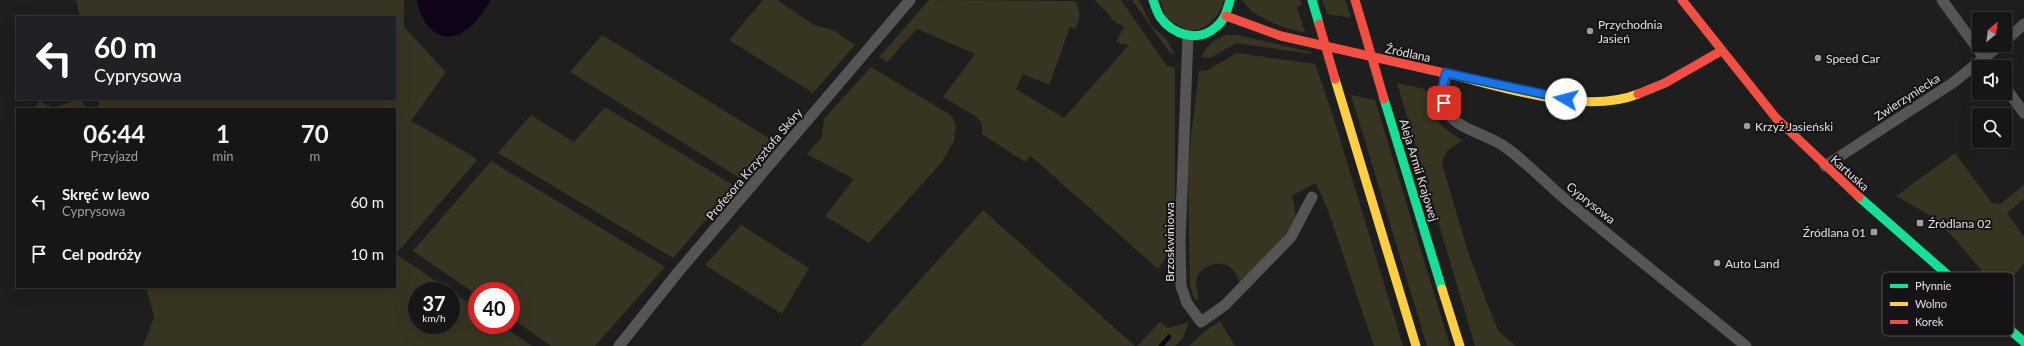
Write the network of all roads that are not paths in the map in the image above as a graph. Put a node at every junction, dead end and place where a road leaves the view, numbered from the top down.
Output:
1 (910, 0) edge
2 (1153, 0) edge
3 (1230, 0) edge
4 (1312, 0) edge
5 (1355, 0) edge
6 (1682, 0) edge
7 (1942, 0) edge
8 (1226, 16) junction
9 (2024, 24) edge
10 (2012, 35) edge
11 (1188, 36) junction
12 (1721, 52) junction
13 (1986, 60) edge
14 (1972, 72) edge
15 (1446, 73) junction
16 (2012, 97) edge
17 (2024, 113) edge
18 (1825, 166) junction
19 (1312, 198) dead end
20 (1945, 272) edge
21 (2014, 333) edge
22 (2024, 342) edge
23 (619, 346) edge
24 (1416, 346) edge
25 (1460, 346) edge
26 (1746, 346) edge

1 - 23 street, Profesora Krzysztofa Skóry
2 - 11 street
3 - 8 street
4 - 24 street, bridge
5 - 25 street, Aleja Armii Krajowej, bridge
6 - 12 street, Kartuska
7 - 13 street
8 - 11 street
8 - 15 street, Źródlana
9 - 10 street
11 - 19 street, Brzoskwiniowa
12 - 15 street, Źródlana
12 - 18 street, Kartuska
14 - 18 street, Zwierzyniecka
15 - 26 street, Cyprysowa
16 - 17 street
18 - 20 street, Kartuska
21 - 22 street, Kartuska

